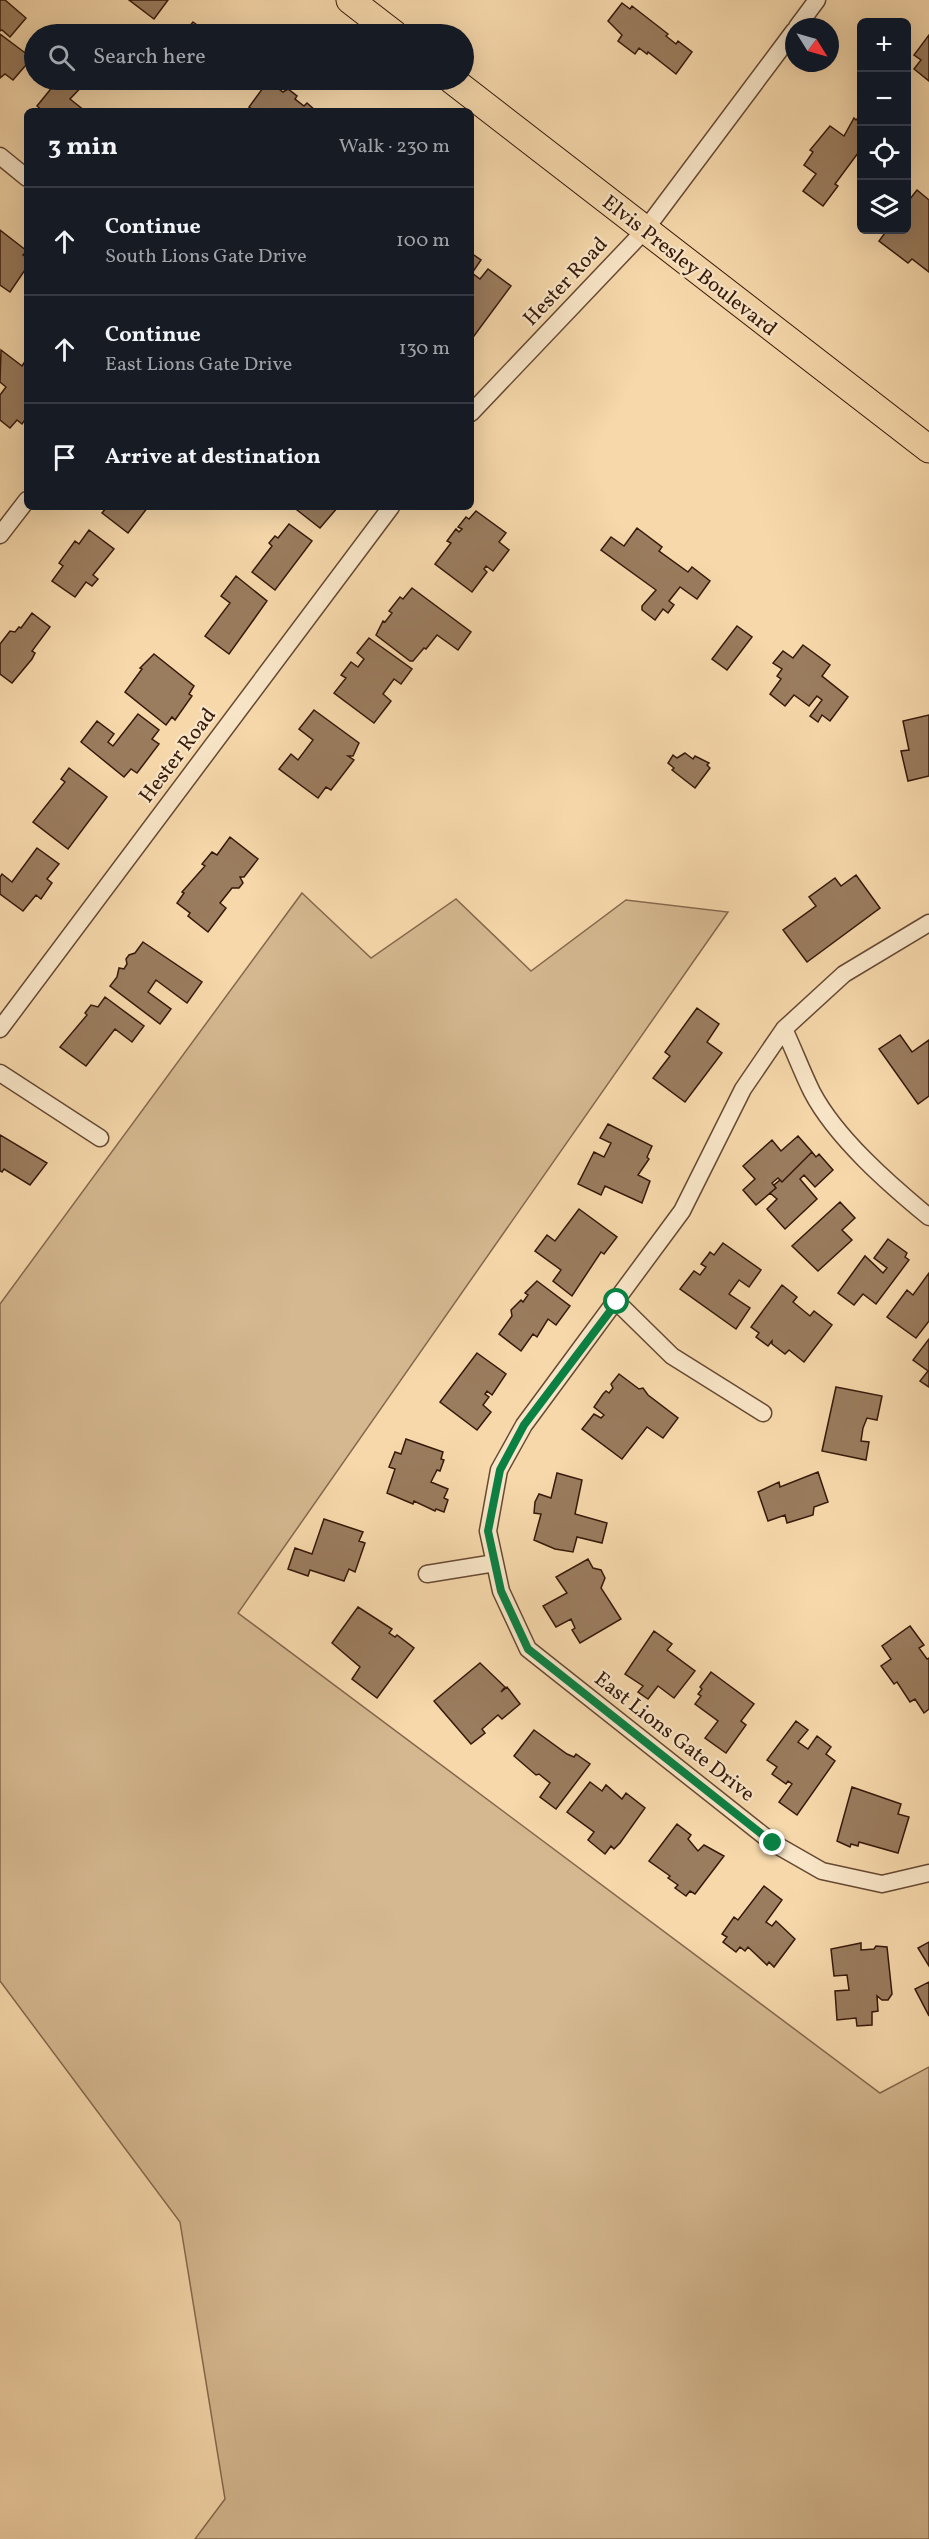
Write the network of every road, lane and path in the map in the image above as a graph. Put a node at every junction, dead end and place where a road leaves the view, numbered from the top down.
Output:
1 (350, 0) edge
2 (817, 0) edge
3 (804, 18) edge
4 (381, 24) edge
5 (785, 43) edge
6 (465, 90) edge
7 (0, 156) edge
8 (24, 176) edge
9 (645, 230) junction
10 (474, 410) edge
11 (929, 449) edge
12 (24, 504) edge
13 (389, 510) edge
14 (0, 535) edge
15 (929, 923) edge
16 (0, 1029) edge
17 (784, 1029) junction
18 (0, 1073) edge
19 (100, 1138) dead end
20 (929, 1217) edge
21 (617, 1302) junction
22 (763, 1413) dead end
23 (495, 1563) junction
24 (427, 1574) dead end
25 (929, 1873) edge

1 - 4 main road
2 - 3 street
5 - 9 street, Hester Road
6 - 9 main road, Elvis Presley Boulevard
7 - 8 street
9 - 10 street, Hester Road
9 - 11 main road, Elvis Presley Boulevard
12 - 14 street
13 - 16 street, Hester Road
15 - 17 street, East Lions Gate Drive
17 - 20 street
17 - 21 street, East Lions Gate Drive
18 - 19 street
21 - 22 street
21 - 23 street, East Lions Gate Drive
23 - 24 street
23 - 25 street, East Lions Gate Drive

